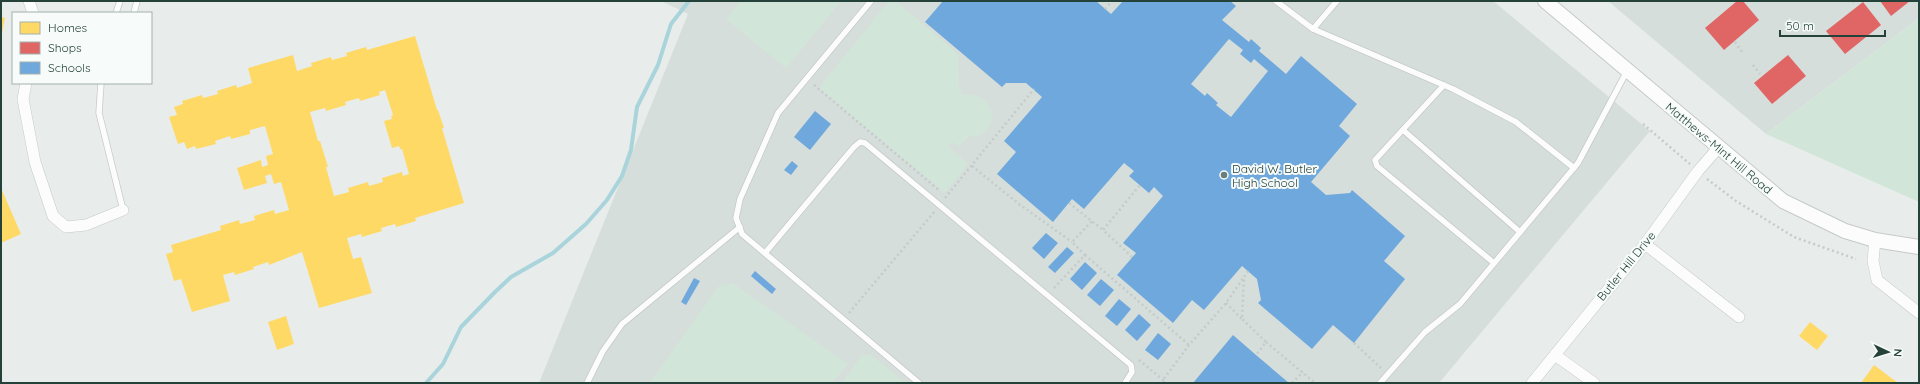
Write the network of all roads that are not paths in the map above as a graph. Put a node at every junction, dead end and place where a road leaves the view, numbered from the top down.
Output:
1 (29, 1) edge
2 (120, 1) edge
3 (137, 1) edge
4 (871, 1) edge
5 (1276, 1) edge
6 (1337, 1) edge
7 (1545, 1) edge
8 (33, 12) edge
9 (116, 12) edge
10 (134, 12) edge
11 (1313, 29) junction
12 (1628, 70) junction
13 (26, 84) edge
14 (101, 84) edge
15 (1444, 85) junction
16 (1402, 130) junction
17 (1719, 147) junction
18 (1574, 168) junction
19 (122, 210) joint
20 (740, 227) junction
21 (1520, 232) junction
22 (1875, 240) junction
23 (1645, 244) junction
24 (1919, 247) edge
25 (765, 253) junction
26 (1494, 263) junction
27 (1919, 313) edge
28 (1739, 317) dead end
29 (1555, 355) junction
30 (587, 383) edge
31 (919, 383) edge
32 (1125, 383) edge
33 (1380, 383) edge
34 (1532, 383) edge
35 (1594, 383) edge

1 - 8 street
2 - 9 lane
3 - 10 lane
4 - 20 lane
5 - 11 lane
6 - 11 lane
7 - 12 street, Matthews-Mint Hill Road
11 - 15 lane
12 - 17 street, Matthews-Mint Hill Road
12 - 18 lane
13 - 19 street
14 - 19 lane
15 - 16 lane
15 - 18 lane
16 - 21 lane
16 - 26 lane
17 - 22 street, Matthews-Mint Hill Road
17 - 23 street, Butler Hill Drive
18 - 21 lane
20 - 25 lane
20 - 30 lane
21 - 26 lane
22 - 24 street, Matthews-Mint Hill Road
22 - 27 street
23 - 28 street
23 - 29 street, Butler Hill Drive
25 - 31 lane
25 - 32 lane
26 - 33 lane
29 - 34 street, Butler Hill Drive
29 - 35 street

